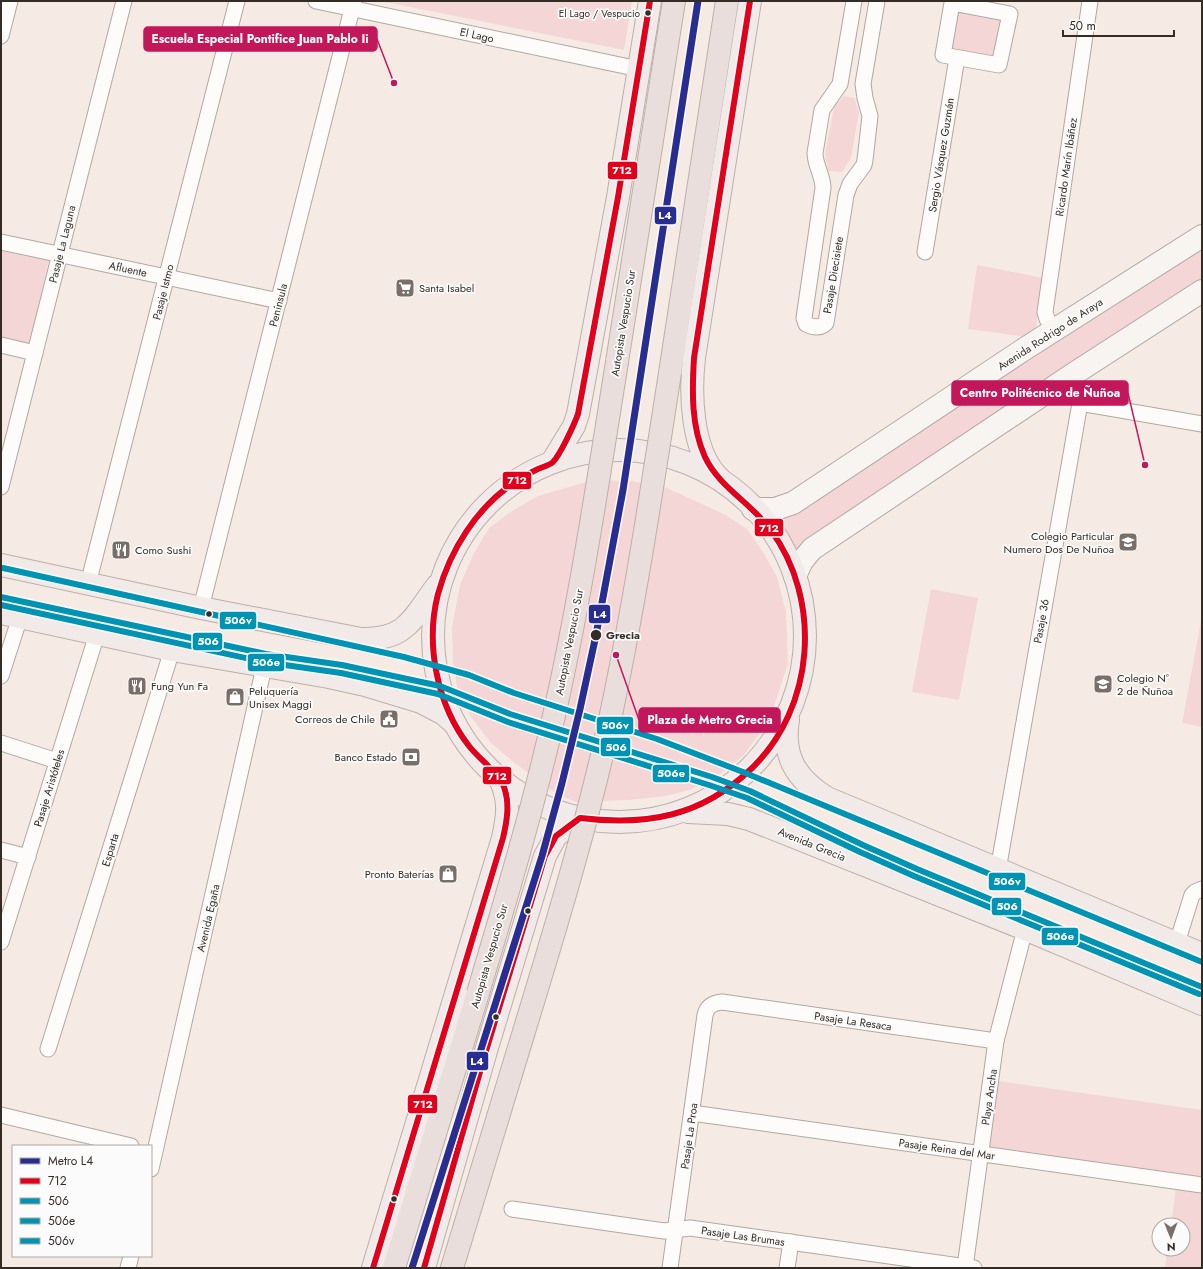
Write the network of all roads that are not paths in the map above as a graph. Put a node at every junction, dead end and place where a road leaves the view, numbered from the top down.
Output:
1 (10, 1) edge
2 (124, 1) edge
3 (237, 1) edge
4 (316, 1) edge
5 (650, 1) edge
6 (674, 1) edge
7 (727, 1) edge
8 (750, 1) edge
9 (854, 1) edge
10 (877, 1) edge
11 (1090, 1) edge
12 (980, 4) edge
13 (353, 5) edge
14 (1, 36) edge
15 (957, 58) junction
16 (639, 69) junction
17 (1202, 236) edge
18 (1, 242) edge
19 (925, 252) dead end
20 (60, 254) junction
21 (166, 277) junction
22 (1202, 290) edge
23 (279, 301) junction
24 (1055, 330) junction
25 (1, 345) edge
26 (35, 353) junction
27 (1072, 375) junction
28 (1080, 402) junction
29 (1202, 424) edge
30 (6, 448) edge
31 (552, 462) junction
32 (720, 478) junction
33 (1, 487) edge
34 (753, 509) junction
35 (1, 565) edge
36 (795, 576) junction
37 (441, 581) junction
38 (88, 584) junction
39 (202, 608) junction
40 (10, 615) edge
41 (97, 634) junction
42 (172, 650) junction
43 (264, 667) junction
44 (1, 676) edge
45 (789, 717) junction
46 (455, 724) junction
47 (1, 744) edge
48 (58, 761) junction
49 (500, 779) junction
50 (683, 811) junction
51 (580, 818) junction
52 (1, 850) edge
53 (28, 857) junction
54 (998, 870) junction
55 (1202, 889) edge
56 (1025, 929) junction
57 (1, 942) edge
58 (1177, 943) junction
59 (1202, 954) edge
60 (1202, 1004) edge
61 (711, 1005) joint
62 (996, 1041) junction
63 (48, 1049) dead end
64 (692, 1113) junction
65 (1, 1115) edge
66 (127, 1145) edge
67 (153, 1151) edge
68 (981, 1154) junction
69 (1202, 1186) edge
70 (512, 1209) dead end
71 (676, 1229) junction
72 (791, 1242) junction
73 (130, 1257) edge
74 (970, 1267) edge
75 (128, 1268) edge
76 (374, 1268) edge
77 (394, 1268) edge
78 (424, 1268) edge
79 (452, 1268) edge
80 (670, 1268) edge
81 (787, 1268) edge

1 - 14 street
2 - 20 street, Pasaje La Laguna
3 - 21 street, Pasaje Istmo
4 - 13 street, El Lago
5 - 16 main road
6 - 77 highway, Autopista Vespucio Sur, bridge
7 - 79 highway, bridge
8 - 32 main road
9 - 10 street, Pasaje Diecisiete
11 - 24 street, Ricardo Marín Ibáñez
12 - 15 street
12 - 15 street
13 - 16 street, El Lago
13 - 23 street, Península
15 - 19 street, Sergio Vásquez Guzmán
16 - 31 main road
17 - 24 main road, Avenida Rodrigo de Araya
18 - 20 street, Afluente
20 - 21 street, Afluente
20 - 26 street, Pasaje La Laguna
21 - 23 street, Afluente
21 - 38 street, Pasaje Istmo
22 - 27 main road
23 - 39 street, Península
24 - 34 main road, Avenida Rodrigo de Araya
25 - 26 street
26 - 30 street, Pasaje La Laguna
27 - 28 street, Pasaje 36
27 - 36 main road
28 - 29 street
28 - 54 street, Pasaje 36
30 - 33 street, Pasaje La Laguna
31 - 32 main road
31 - 37 main road
32 - 34 main road
34 - 36 main road
35 - 38 main road
36 - 45 main road
37 - 39 main road
37 - 46 main road
38 - 39 main road
40 - 41 main road
40 - 44 street
41 - 42 main road
41 - 48 street, Pasaje Aristóteles
42 - 43 main road
42 - 63 street, Esparta
43 - 46 main road
43 - 67 street, Avenida Egaña
45 - 50 main road
45 - 54 main road
46 - 49 main road
47 - 48 street
48 - 53 street, Pasaje Aristóteles
49 - 51 main road
49 - 76 main road
50 - 51 main road
50 - 56 main road, Avenida Grecia
51 - 78 main road
52 - 53 street
53 - 57 street, Pasaje Aristóteles
54 - 58 main road
55 - 58 street
56 - 60 main road, Avenida Grecia
56 - 62 street, Playa Ancha
58 - 59 main road
61 - 62 street, Pasaje La Resaca
61 - 64 street, Pasaje La Proa
62 - 68 street, Playa Ancha
64 - 68 street, Pasaje Reina del Mar
64 - 71 street, Pasaje La Proa
65 - 66 street
68 - 69 street, Pasaje Reina del Mar
68 - 74 street, Playa Ancha
70 - 71 street, Pasaje Las Brumas
71 - 72 street, Pasaje Las Brumas
71 - 80 street, Pasaje La Proa
72 - 74 street, Pasaje Las Brumas
72 - 81 street
73 - 75 street

